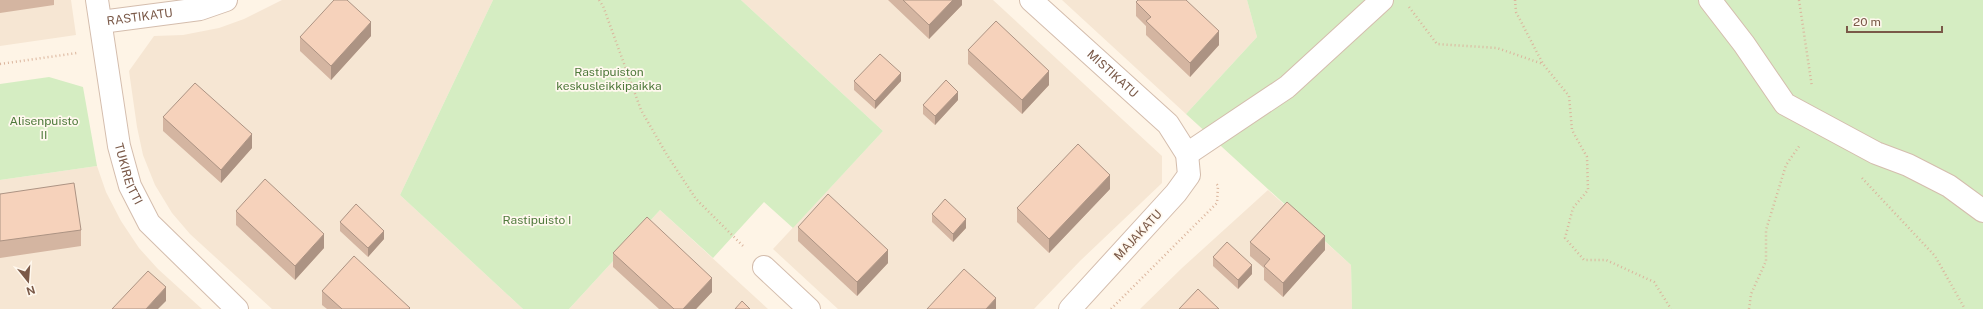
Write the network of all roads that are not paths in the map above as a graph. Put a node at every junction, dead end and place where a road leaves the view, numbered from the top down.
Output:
1 (97, 0) edge
2 (226, 0) edge
3 (1031, 0) edge
4 (1382, 0) edge
5 (1710, 0) edge
6 (101, 22) junction
7 (1187, 154) junction
8 (1983, 211) edge
9 (764, 268) road end
10 (237, 309) edge
11 (809, 309) edge
12 (1070, 309) edge

1 - 6 street, TUKIREITTI
2 - 6 street, RASTIKATU
3 - 7 street, MISTIKATU
4 - 7 street
5 - 8 street
6 - 10 street, TUKIREITTI
7 - 12 street, MAJAKATU
9 - 11 street

